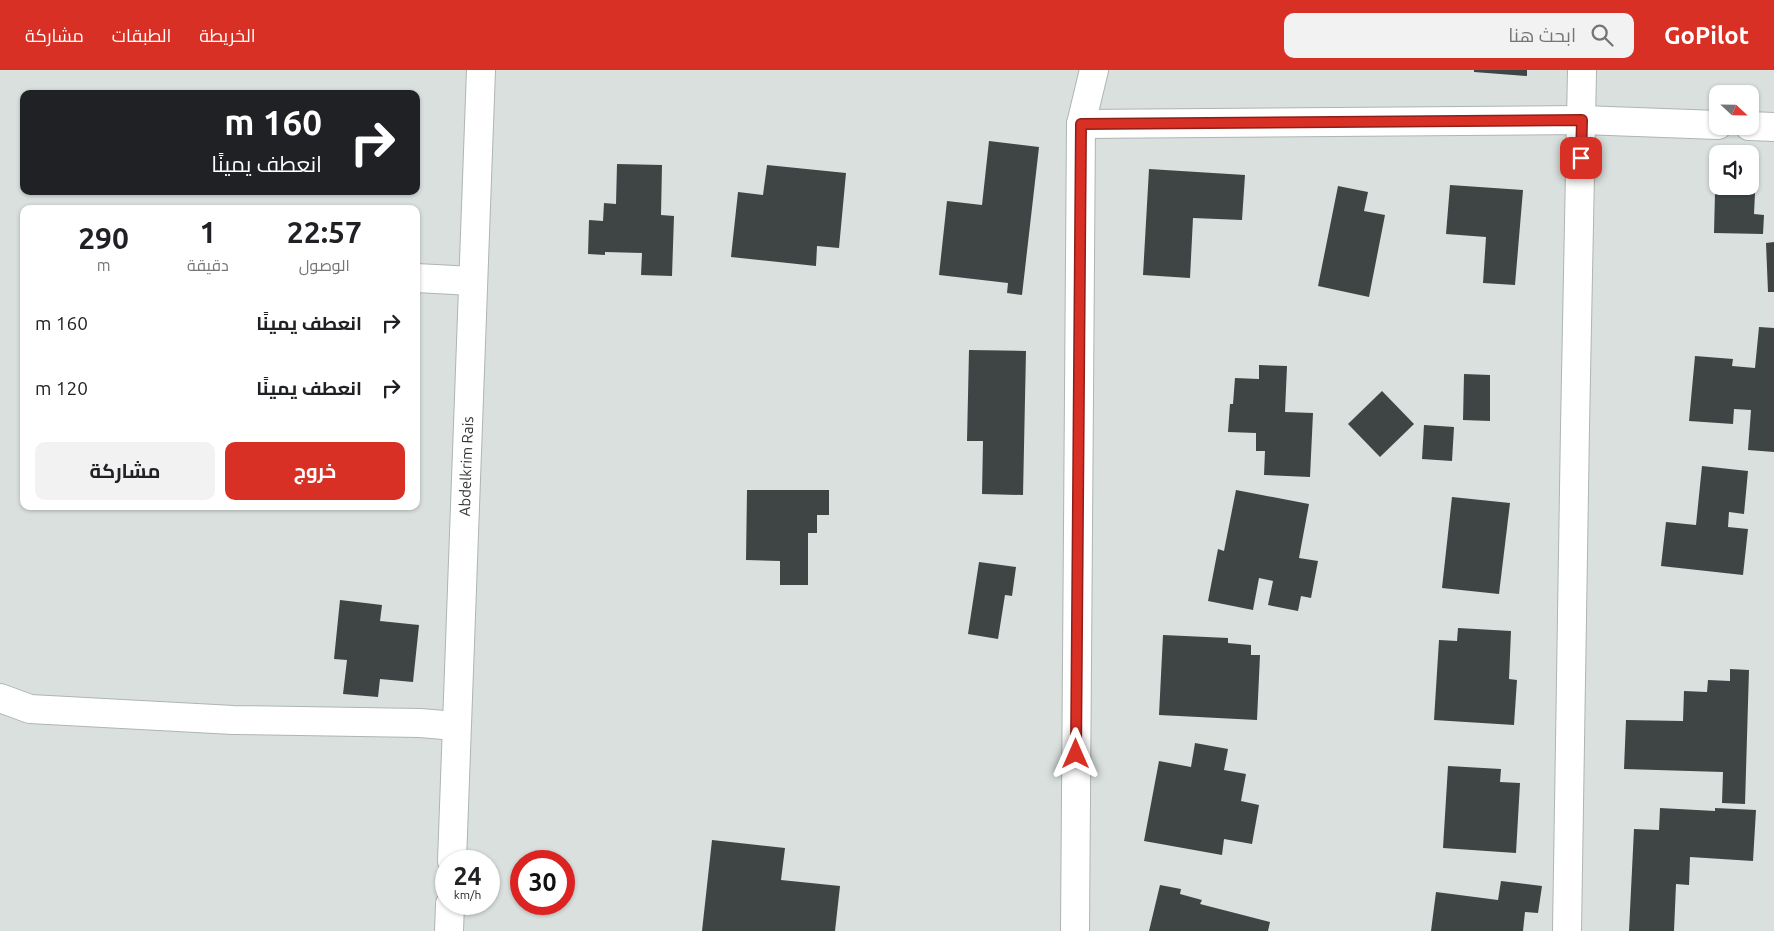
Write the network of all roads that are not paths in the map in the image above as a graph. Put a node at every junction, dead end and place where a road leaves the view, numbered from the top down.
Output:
1 (481, 70) edge
2 (1094, 70) edge
3 (1582, 70) edge
4 (1582, 120) junction
5 (1081, 124) junction
6 (1709, 125) edge
7 (1759, 126) edge
8 (1774, 127) edge
9 (420, 278) edge
10 (473, 281) junction
11 (0, 698) edge
12 (456, 726) junction
13 (452, 850) edge
14 (450, 915) edge
15 (449, 931) edge
16 (1075, 931) edge
17 (1567, 931) edge

1 - 10 street, Abdelkrim Rais
2 - 5 street
3 - 4 street
4 - 5 street
4 - 6 street
4 - 17 street
5 - 16 street
7 - 8 street
9 - 10 street
10 - 12 street, Abdelkrim Rais
11 - 12 street
12 - 13 street, Abdelkrim Rais
14 - 15 street

